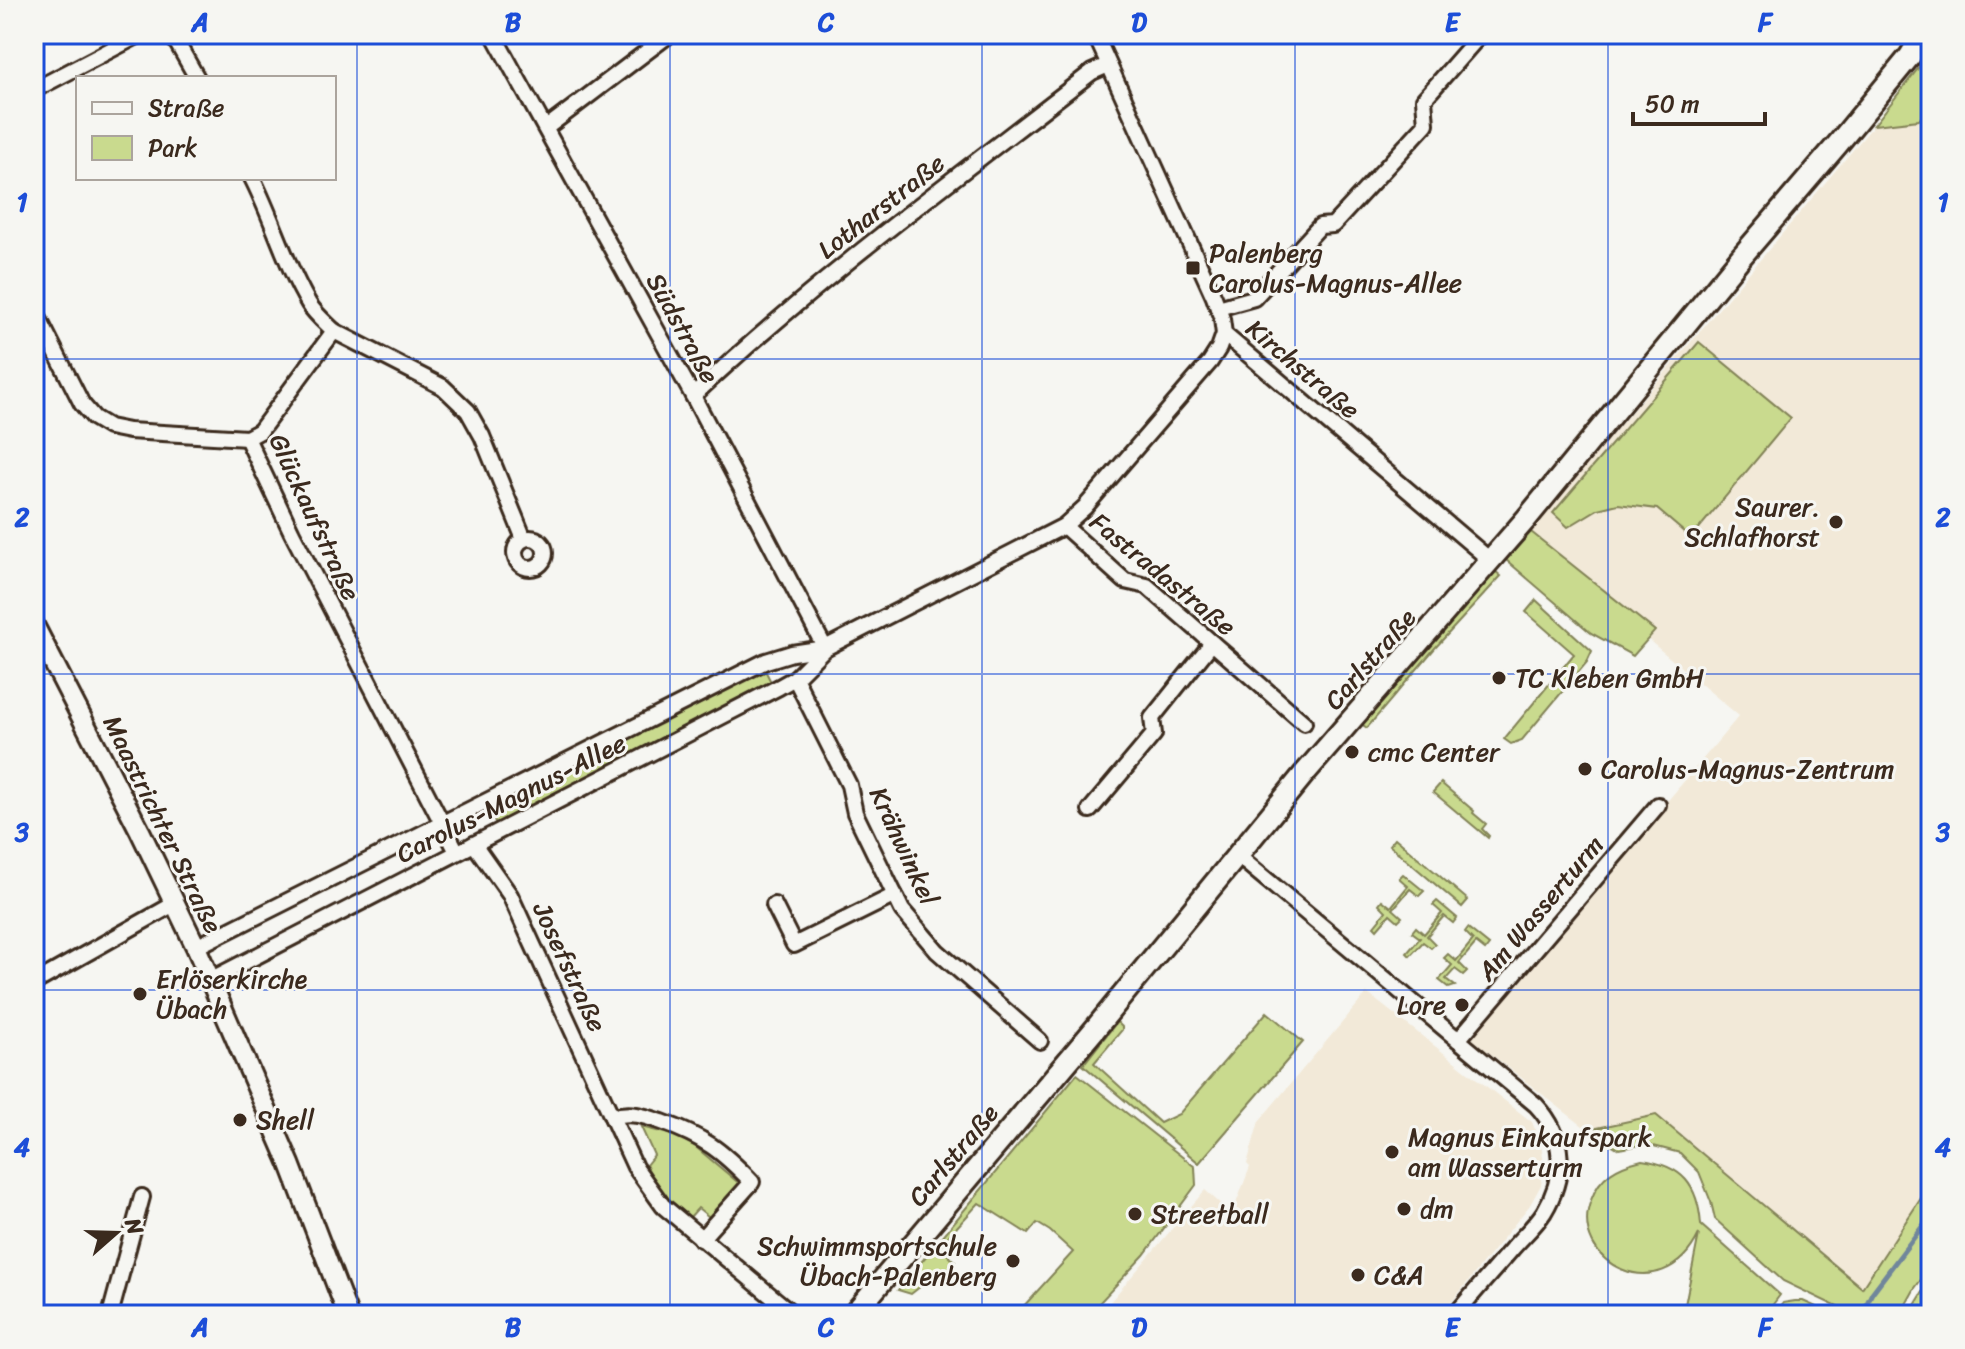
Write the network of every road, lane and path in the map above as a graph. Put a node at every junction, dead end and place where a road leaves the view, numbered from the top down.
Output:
1 (141, 34) edge
2 (172, 34) edge
3 (493, 34) edge
4 (670, 34) edge
5 (1095, 34) edge
6 (1481, 34) edge
7 (1923, 34) edge
8 (1108, 65) junction
9 (196, 76) edge
10 (34, 90) edge
11 (546, 128) junction
12 (253, 180) edge
13 (1218, 308) junction
14 (34, 309) edge
15 (334, 331) junction
16 (1224, 334) junction
17 (693, 396) junction
18 (247, 438) junction
19 (1064, 526) junction
20 (524, 539) dead end
21 (1490, 560) junction
22 (34, 625) edge
23 (1212, 643) junction
24 (39, 647) edge
25 (825, 648) junction
26 (795, 678) junction
27 (1304, 723) dead end
28 (1658, 805) dead end
29 (1090, 810) dead end
30 (443, 825) junction
31 (474, 844) junction
32 (457, 852) junction
33 (1237, 855) junction
34 (895, 895) junction
35 (174, 904) junction
36 (774, 905) dead end
37 (196, 947) junction
38 (210, 980) junction
39 (34, 983) edge
40 (1458, 1040) junction
41 (1040, 1041) dead end
42 (612, 1117) junction
43 (142, 1197) dead end
44 (701, 1239) junction
45 (110, 1315) edge
46 (348, 1315) edge
47 (794, 1315) edge
48 (853, 1315) edge
49 (1455, 1315) edge

1 - 10 street
2 - 9 street
3 - 11 street, Südstraße
4 - 11 street
5 - 8 street, Kirchstraße
6 - 13 street
7 - 21 main road, Carlstraße
8 - 13 street, Kirchstraße
8 - 17 street, Lotharstraße
11 - 17 street, Südstraße
12 - 15 street
13 - 16 street, Kirchstraße
14 - 18 street
15 - 18 street, Glückaufstraße
15 - 20 street
16 - 19 street, Carolus-Magnus-Allee
16 - 21 street, Kirchstraße
17 - 25 street, Südstraße
18 - 30 street, Glückaufstraße
19 - 23 street, Fastradastraße
19 - 25 street, Carolus-Magnus-Allee
21 - 33 main road, Carlstraße
22 - 24 street, Maastrichter Straße
23 - 27 street, Fastradastraße
23 - 29 street
24 - 35 street, Maastrichter Straße
25 - 26 street, Carolus-Magnus-Allee
25 - 30 street, Carolus-Magnus-Allee
26 - 31 street, Carolus-Magnus-Allee
26 - 34 street, Krähwinkel
28 - 40 street, Am Wasserturm
30 - 32 street, Glückaufstraße
30 - 37 street, Carolus-Magnus-Allee
31 - 32 street, Carolus-Magnus-Allee
31 - 42 street, Josefstraße
32 - 38 street, Carolus-Magnus-Allee
33 - 40 street
33 - 48 main road, Carlstraße
34 - 36 street
34 - 41 street, Krähwinkel
35 - 37 street, Maastrichter Straße
35 - 39 street
37 - 38 street, Maastrichter Straße
38 - 46 street, Maastrichter Straße
40 - 49 street
42 - 44 street, Josefstraße
42 - 44 street
43 - 45 street
44 - 47 street, Josefstraße

